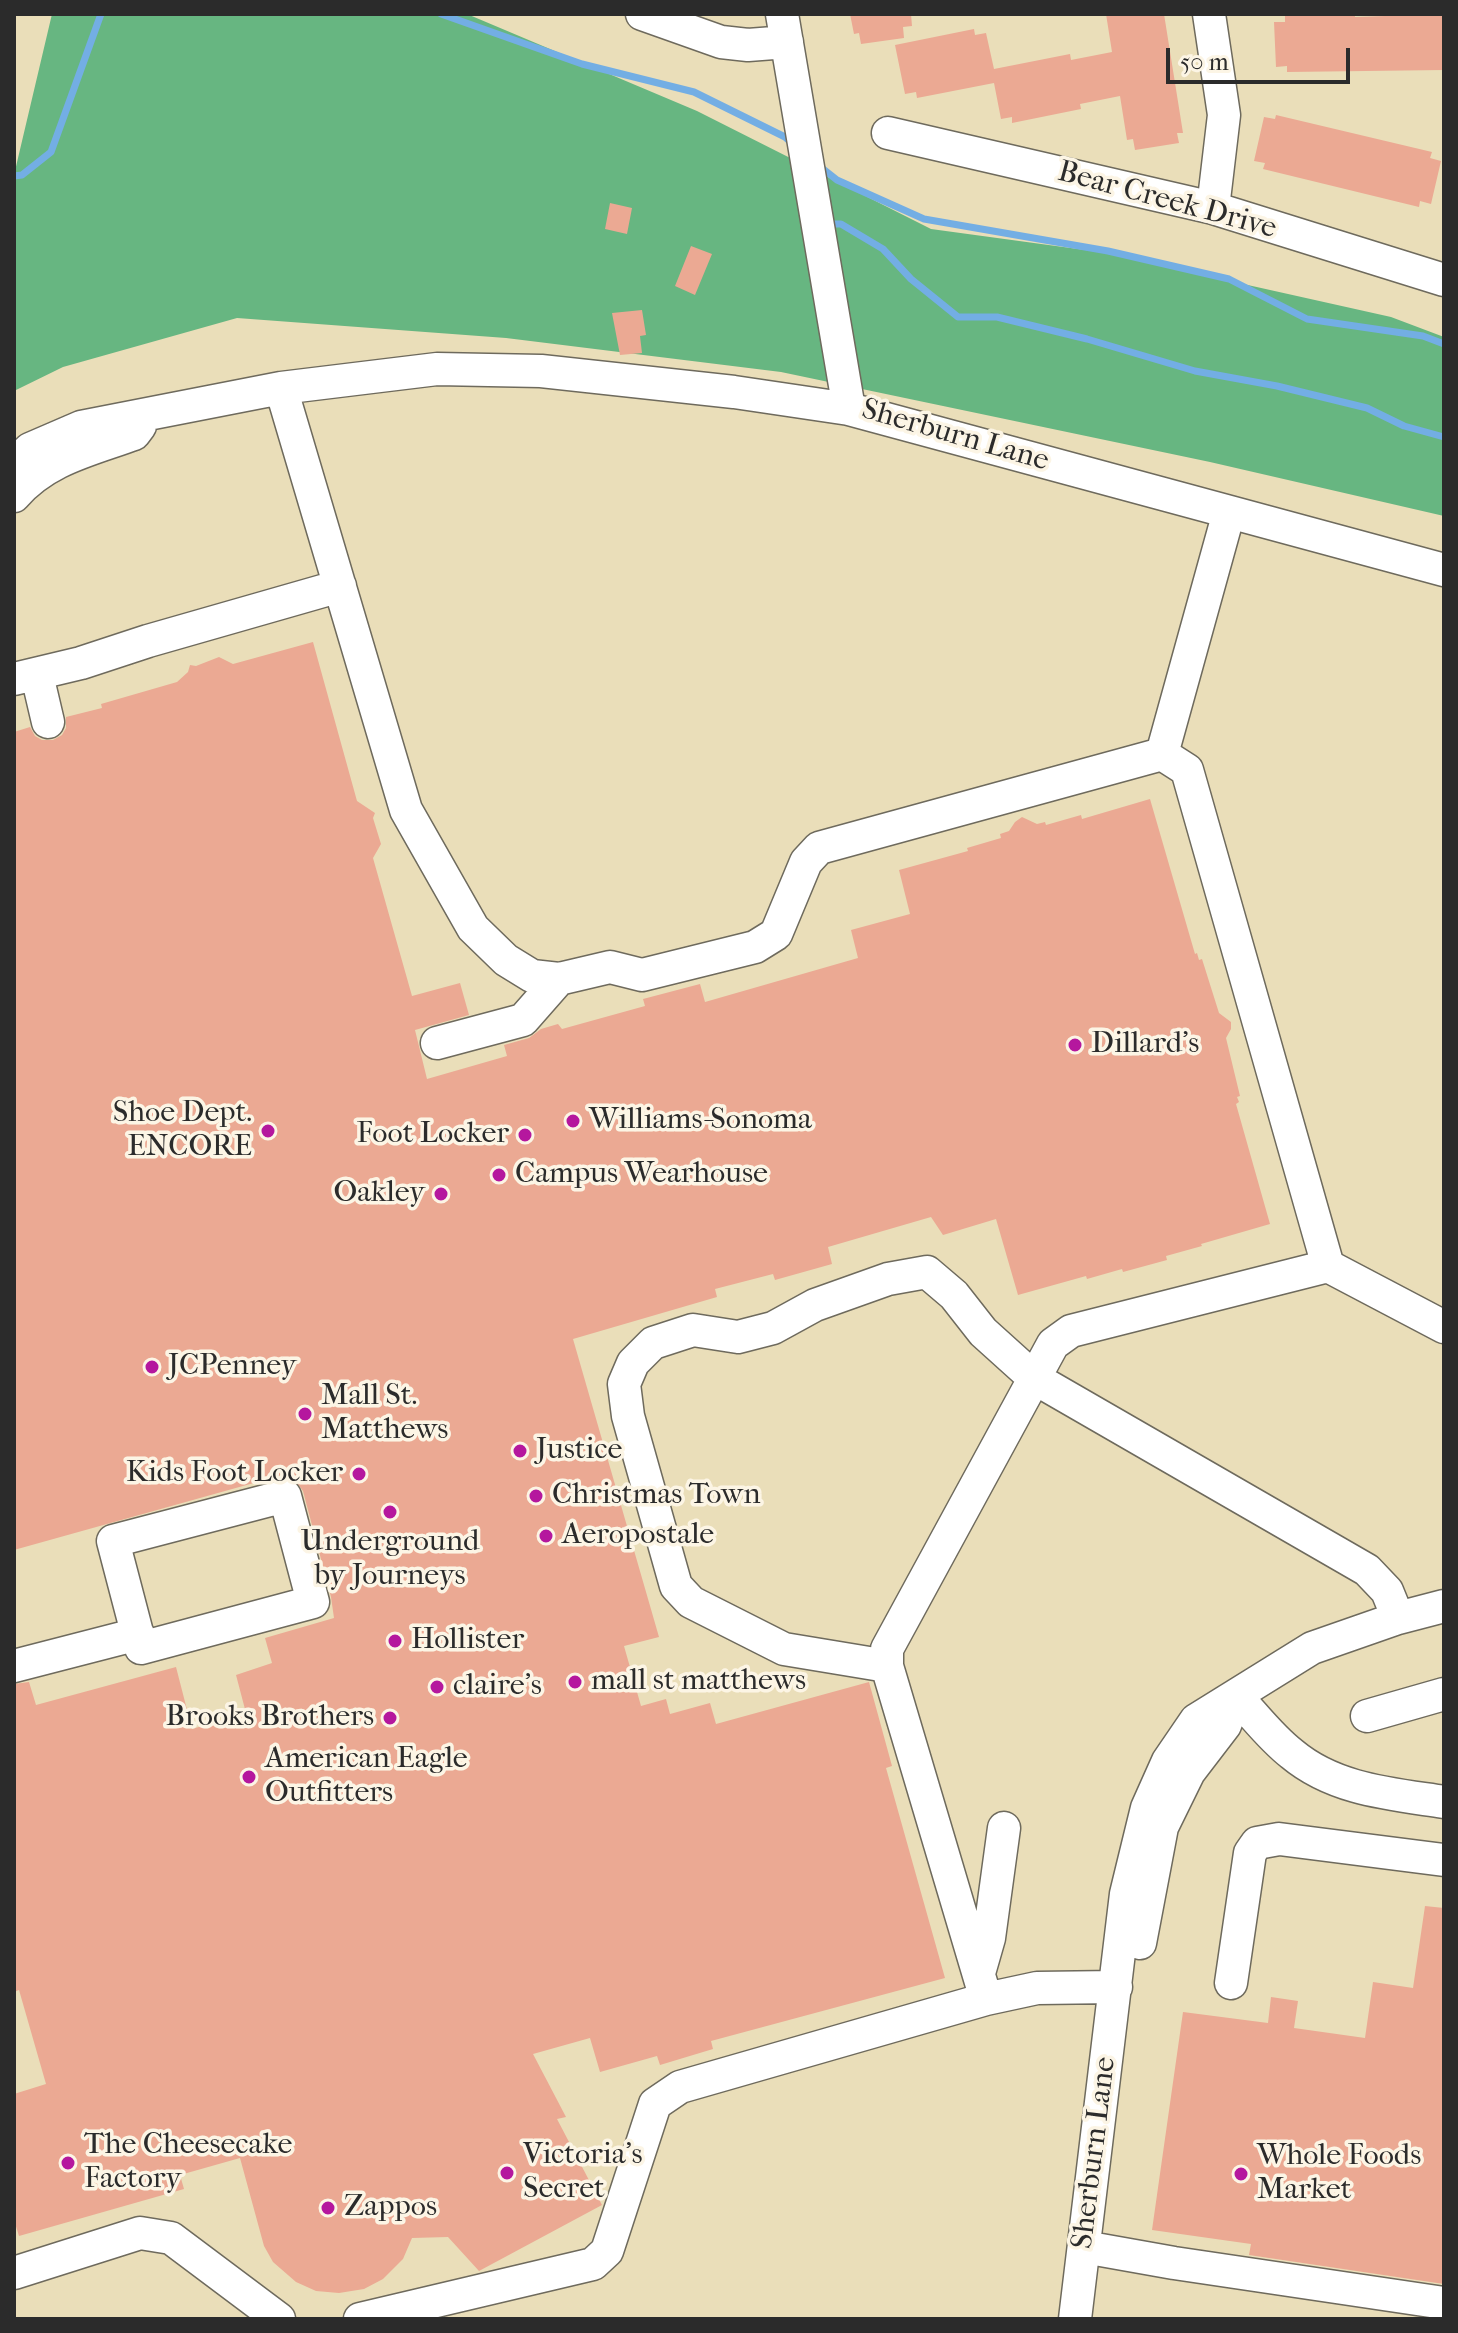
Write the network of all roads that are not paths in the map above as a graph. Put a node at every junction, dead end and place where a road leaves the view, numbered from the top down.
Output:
1 (642, 14) edge
2 (1209, 14) edge
3 (785, 28) edge
4 (888, 133) dead end
5 (1213, 208) junction
6 (1444, 280) edge
7 (281, 388) junction
8 (849, 409) junction
9 (148, 414) junction
10 (14, 464) edge
11 (14, 496) edge
12 (1229, 512) junction
13 (1444, 570) edge
14 (340, 586) junction
15 (26, 677) edge
16 (48, 722) dead end
17 (1162, 754) junction
18 (559, 979) junction
19 (437, 1043) dead end
20 (1328, 1266) junction
21 (1444, 1327) edge
22 (1034, 1378) junction
23 (1444, 1606) edge
24 (1398, 1618) junction
25 (138, 1634) junction
26 (14, 1666) edge
27 (887, 1666) junction
28 (1444, 1694) edge
29 (1236, 1696) junction
30 (1367, 1716) dead end
31 (1444, 1802) edge
32 (1004, 1828) dead end
33 (1444, 1860) edge
34 (1231, 1983) dead end
35 (982, 1986) junction
36 (1116, 1987) junction
37 (1084, 2247) junction
38 (14, 2273) edge
39 (1444, 2303) edge
40 (279, 2319) edge
41 (360, 2319) edge
42 (1075, 2319) edge

1 - 3 street
2 - 5 street
3 - 8 street, Sherburn Lane
4 - 5 street, Bear Creek Drive
5 - 6 street, Bear Creek Drive
7 - 8 street
7 - 9 street
7 - 14 street
8 - 12 street, Sherburn Lane
9 - 10 street
9 - 11 street
12 - 13 street, Sherburn Lane
12 - 17 street
14 - 15 street
14 - 18 street
15 - 16 street
17 - 18 street
17 - 20 street
18 - 19 street
20 - 21 street
20 - 22 street
22 - 24 street
22 - 27 street
22 - 27 street
23 - 24 street
24 - 29 street
25 - 25 street
25 - 26 street
27 - 35 street
28 - 30 street
29 - 31 street
29 - 36 street, Sherburn Lane
32 - 35 street
33 - 34 street
35 - 36 street
35 - 41 street
36 - 37 street, Sherburn Lane
37 - 39 street
37 - 42 street, Sherburn Lane
38 - 40 street

